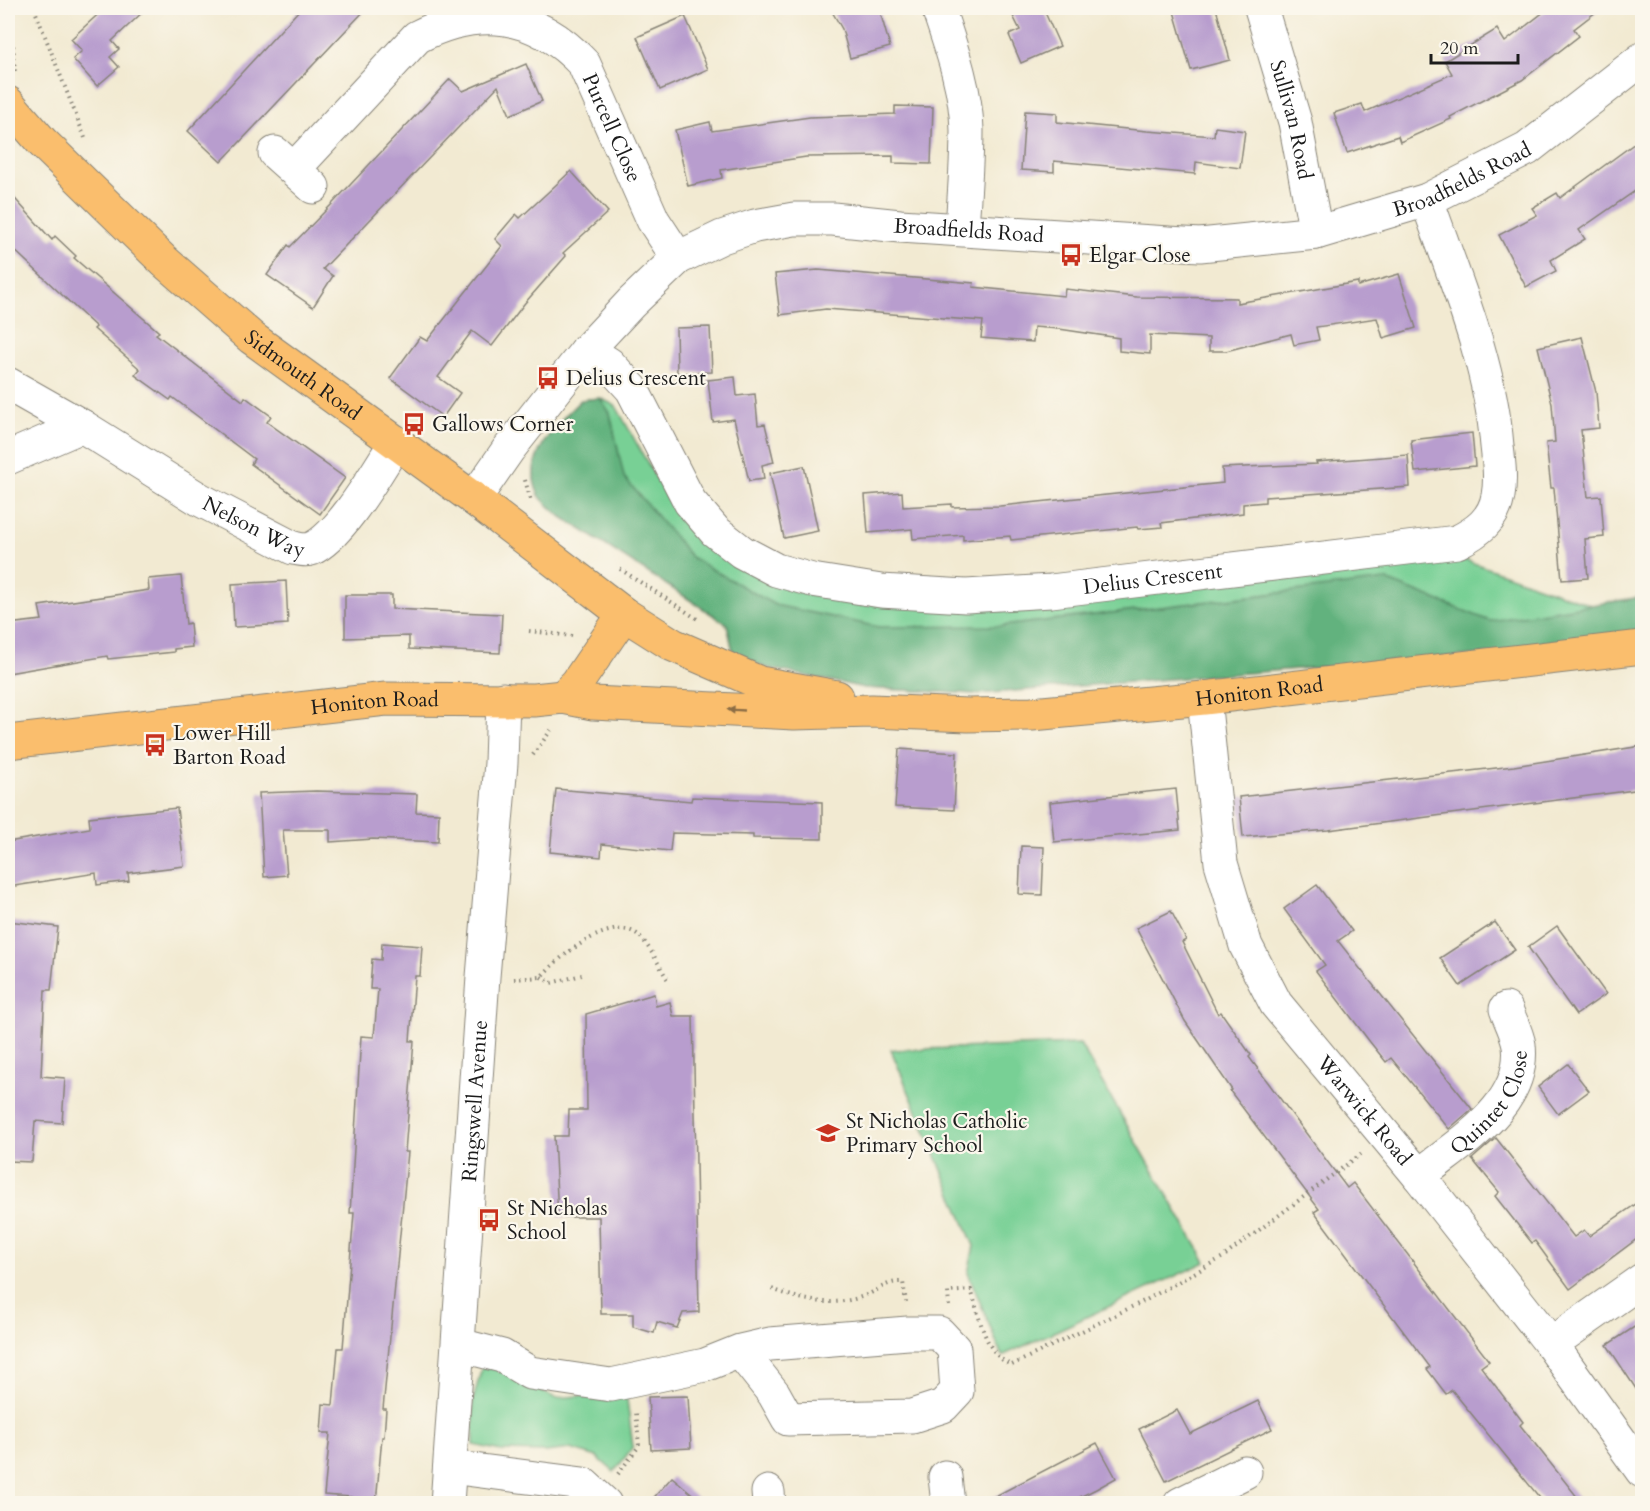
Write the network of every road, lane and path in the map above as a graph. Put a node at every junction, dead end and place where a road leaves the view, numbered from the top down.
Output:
1 (34, 8) edge
2 (938, 8) edge
3 (1261, 8) edge
4 (1642, 58) edge
5 (8, 104) edge
6 (87, 145) dead end
7 (294, 170) dead end
8 (1427, 200) junction
9 (962, 228) junction
10 (1316, 233) junction
11 (678, 258) junction
12 (587, 350) junction
13 (8, 384) edge
14 (82, 426) junction
15 (396, 442) junction
16 (8, 458) edge
17 (524, 478) dead end
18 (474, 499) junction
19 (535, 506) dead end
20 (619, 568) dead end
21 (624, 614) junction
22 (690, 615) dead end
23 (530, 631) dead end
24 (569, 634) dead end
25 (1642, 647) edge
26 (563, 697) junction
27 (1204, 698) junction
28 (503, 699) junction
29 (872, 711) junction
30 (552, 728) dead end
31 (8, 742) edge
32 (529, 759) dead end
33 (582, 975) dead end
34 (483, 977) junction
35 (541, 977) junction
36 (668, 980) dead end
37 (1506, 1010) dead end
38 (1386, 1137) junction
39 (1419, 1176) junction
40 (1642, 1280) edge
41 (939, 1334) junction
42 (1551, 1344) junction
43 (459, 1345) junction
44 (740, 1351) junction
45 (636, 1407) dead end
46 (450, 1467) junction
47 (1642, 1471) edge
48 (1245, 1472) dead end
49 (602, 1501) edge
50 (447, 1503) edge
51 (1180, 1503) edge

1 - 6 path
2 - 9 street
3 - 10 street, Sullivan Road
4 - 8 street, Broadfields Road
5 - 15 main road, Sidmouth Road
7 - 11 street, Purcell Close
8 - 10 street, Broadfields Road
8 - 12 street, Delius Crescent
9 - 10 street, Broadfields Road
9 - 11 street, Broadfields Road
11 - 12 street, Broadfields Road
12 - 18 street, Broadfields Road
13 - 14 street, Nelson Way
14 - 15 street, Nelson Way
14 - 16 street
15 - 18 main road, Sidmouth Road
17 - 19 path
18 - 21 main road, Sidmouth Road
20 - 22 path
21 - 26 main road
21 - 29 main road, Honiton Road
23 - 24 path
25 - 27 main road, Honiton Road
26 - 28 main road, Honiton Road
29 -> 26 main road, Honiton Road
27 - 29 main road, Honiton Road
27 - 38 street, Warwick Road
28 - 31 main road, Honiton Road
28 - 34 street, Ringswell Avenue
30 - 32 path
33 - 35 path
34 - 35 path
34 - 43 street, Ringswell Avenue
35 - 36 path
37 - 39 street, Quintet Close
38 - 39 street, Warwick Road
38 - 41 path
39 - 42 street, Warwick Road
40 - 42 street
41 - 44 street
41 - 44 street
42 - 47 street, Warwick Road
43 - 44 street
43 - 46 street, Ringswell Avenue
45 - 49 path
46 - 49 street
46 - 50 street, Ringswell Avenue
48 - 51 street

